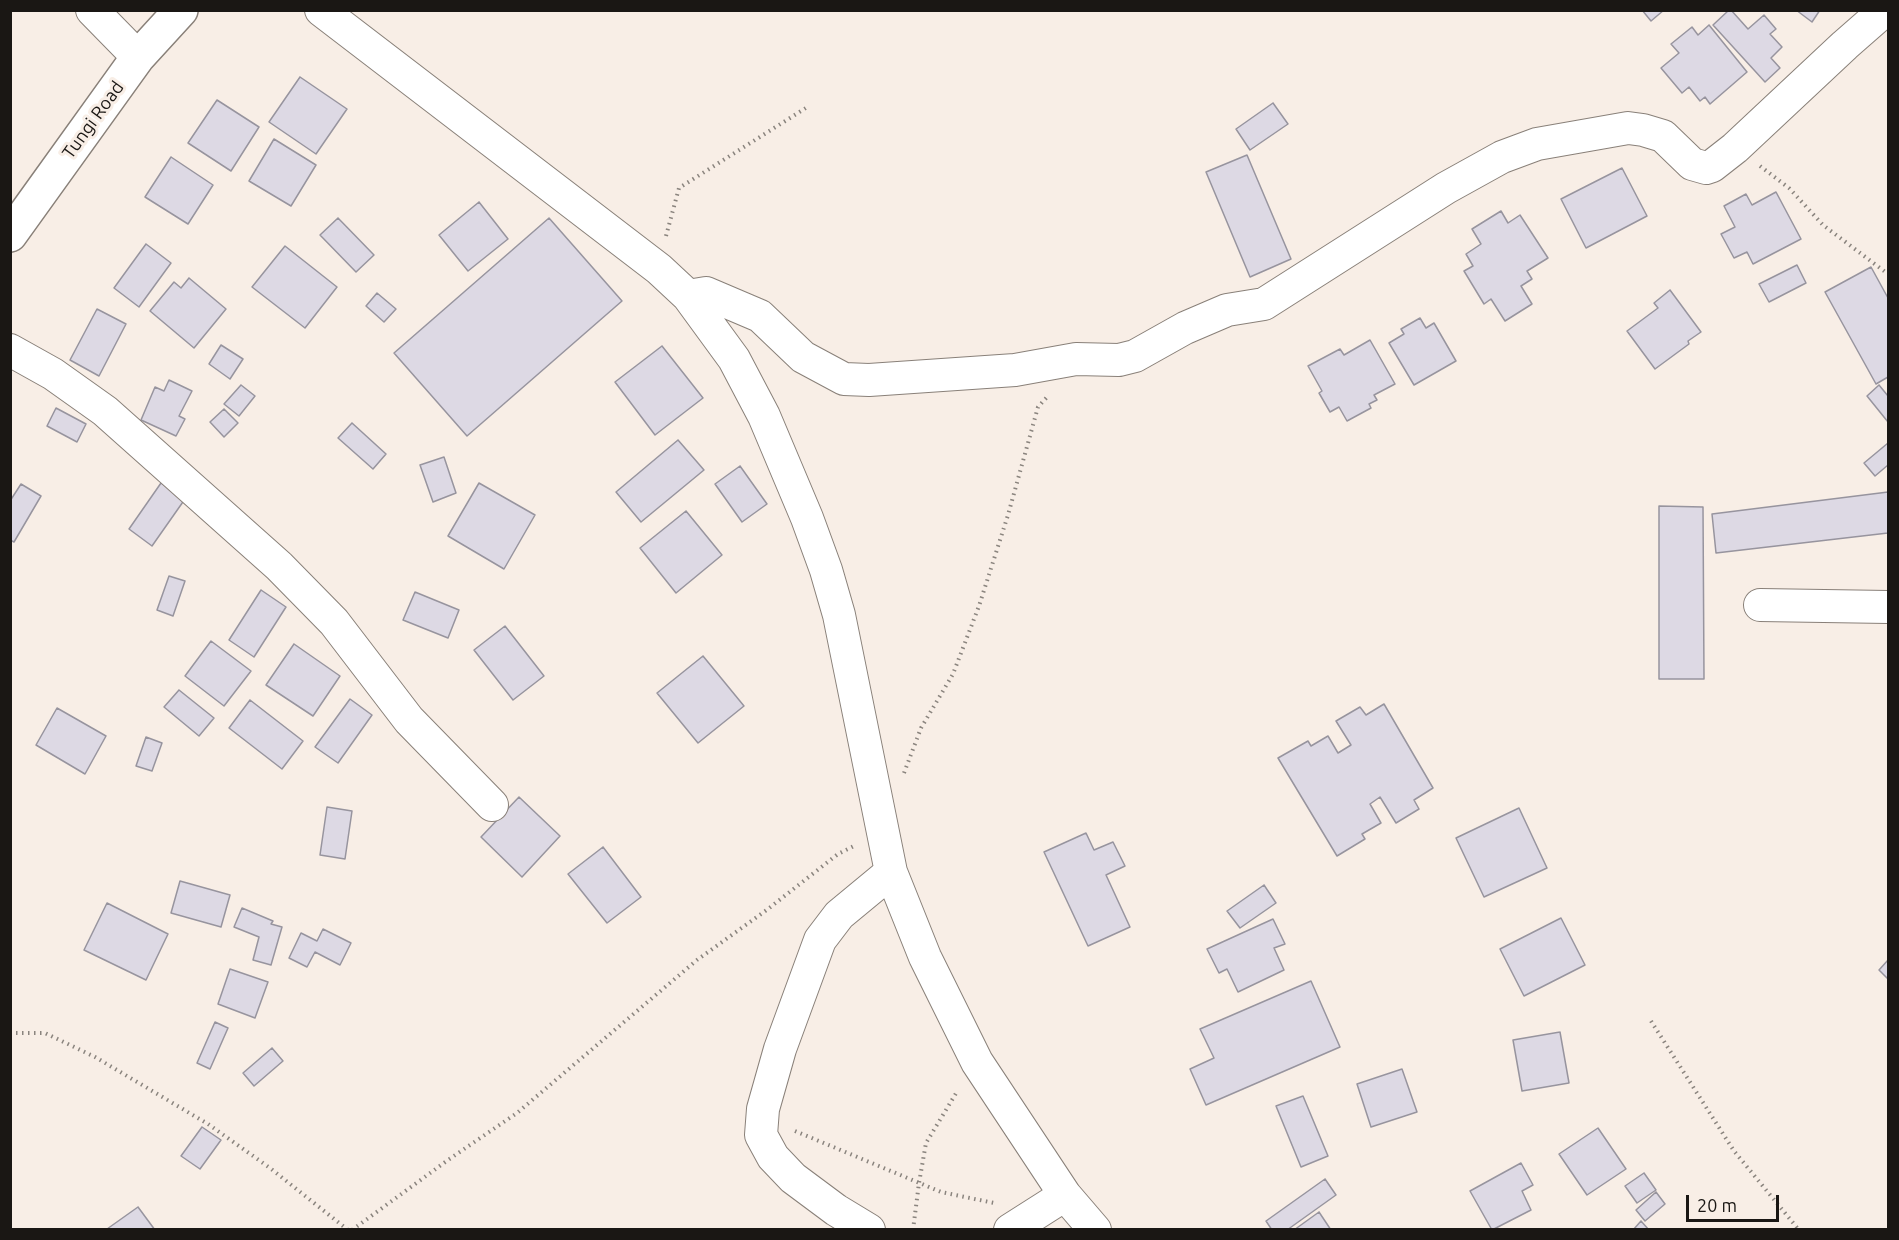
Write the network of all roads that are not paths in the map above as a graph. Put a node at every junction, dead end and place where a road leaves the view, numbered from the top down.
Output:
1 (92, 10) edge
2 (181, 10) edge
3 (321, 10) edge
4 (1885, 10) edge
5 (138, 57) junction
6 (10, 235) edge
7 (688, 296) junction
8 (10, 350) edge
9 (1760, 605) dead end
10 (1888, 607) edge
11 (492, 805) dead end
12 (891, 872) junction
13 (1065, 1195) junction
14 (869, 1230) edge
15 (1010, 1230) edge
16 (1095, 1230) edge

1 - 5 street
2 - 5 main road, Tungi Road
3 - 7 street
4 - 7 street
5 - 6 main road, Tungi Road
7 - 12 street
8 - 11 street
9 - 10 street
12 - 13 street
12 - 14 street
13 - 15 street
13 - 16 street

